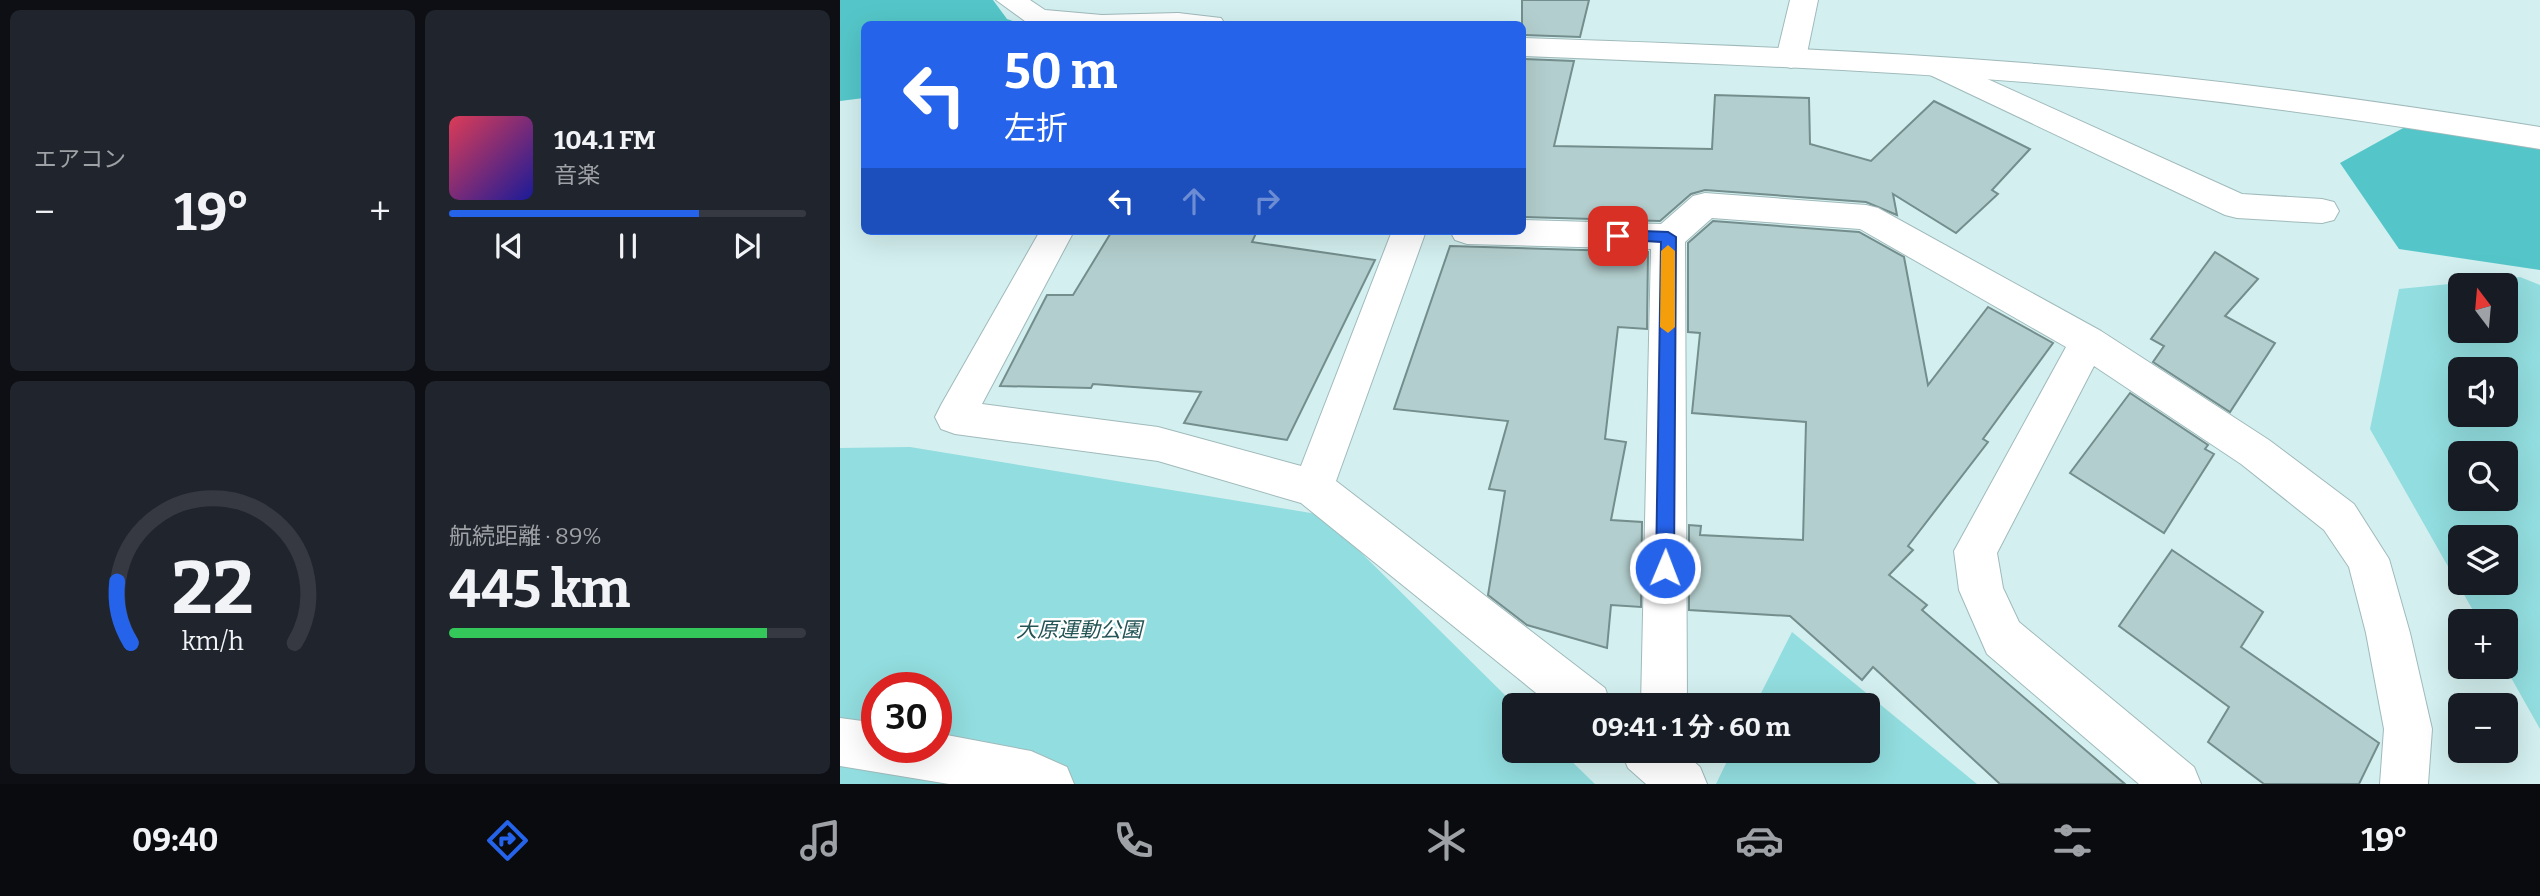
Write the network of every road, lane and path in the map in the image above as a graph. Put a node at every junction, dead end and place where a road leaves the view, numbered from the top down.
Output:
1 (1010, 0) edge
2 (1804, 0) edge
3 (1184, 15) edge
4 (1070, 21) edge
5 (1129, 21) edge
6 (1202, 21) edge
7 (1526, 47) edge
8 (1791, 58) junction
9 (1941, 68) junction
10 (2540, 138) edge
11 (2322, 211) dead end
12 (1526, 233) edge
13 (1055, 235) edge
14 (1408, 235) edge
15 (1668, 237) junction
16 (2088, 342) junction
17 (1313, 488) junction
18 (1573, 693) edge
19 (1664, 693) edge
20 (840, 742) edge
21 (861, 745) edge
22 (952, 760) edge
23 (1050, 784) edge
24 (2177, 784) edge
25 (2404, 784) edge

1 - 4 street
2 - 8 street
3 - 5 street
3 - 6 street
7 - 8 street
8 - 9 street
9 - 10 street
9 - 11 street
12 - 15 street
13 - 17 street
14 - 17 street
15 - 16 street
15 - 19 street
16 - 24 street
16 - 25 street
17 - 18 street
20 - 21 street
22 - 23 street

